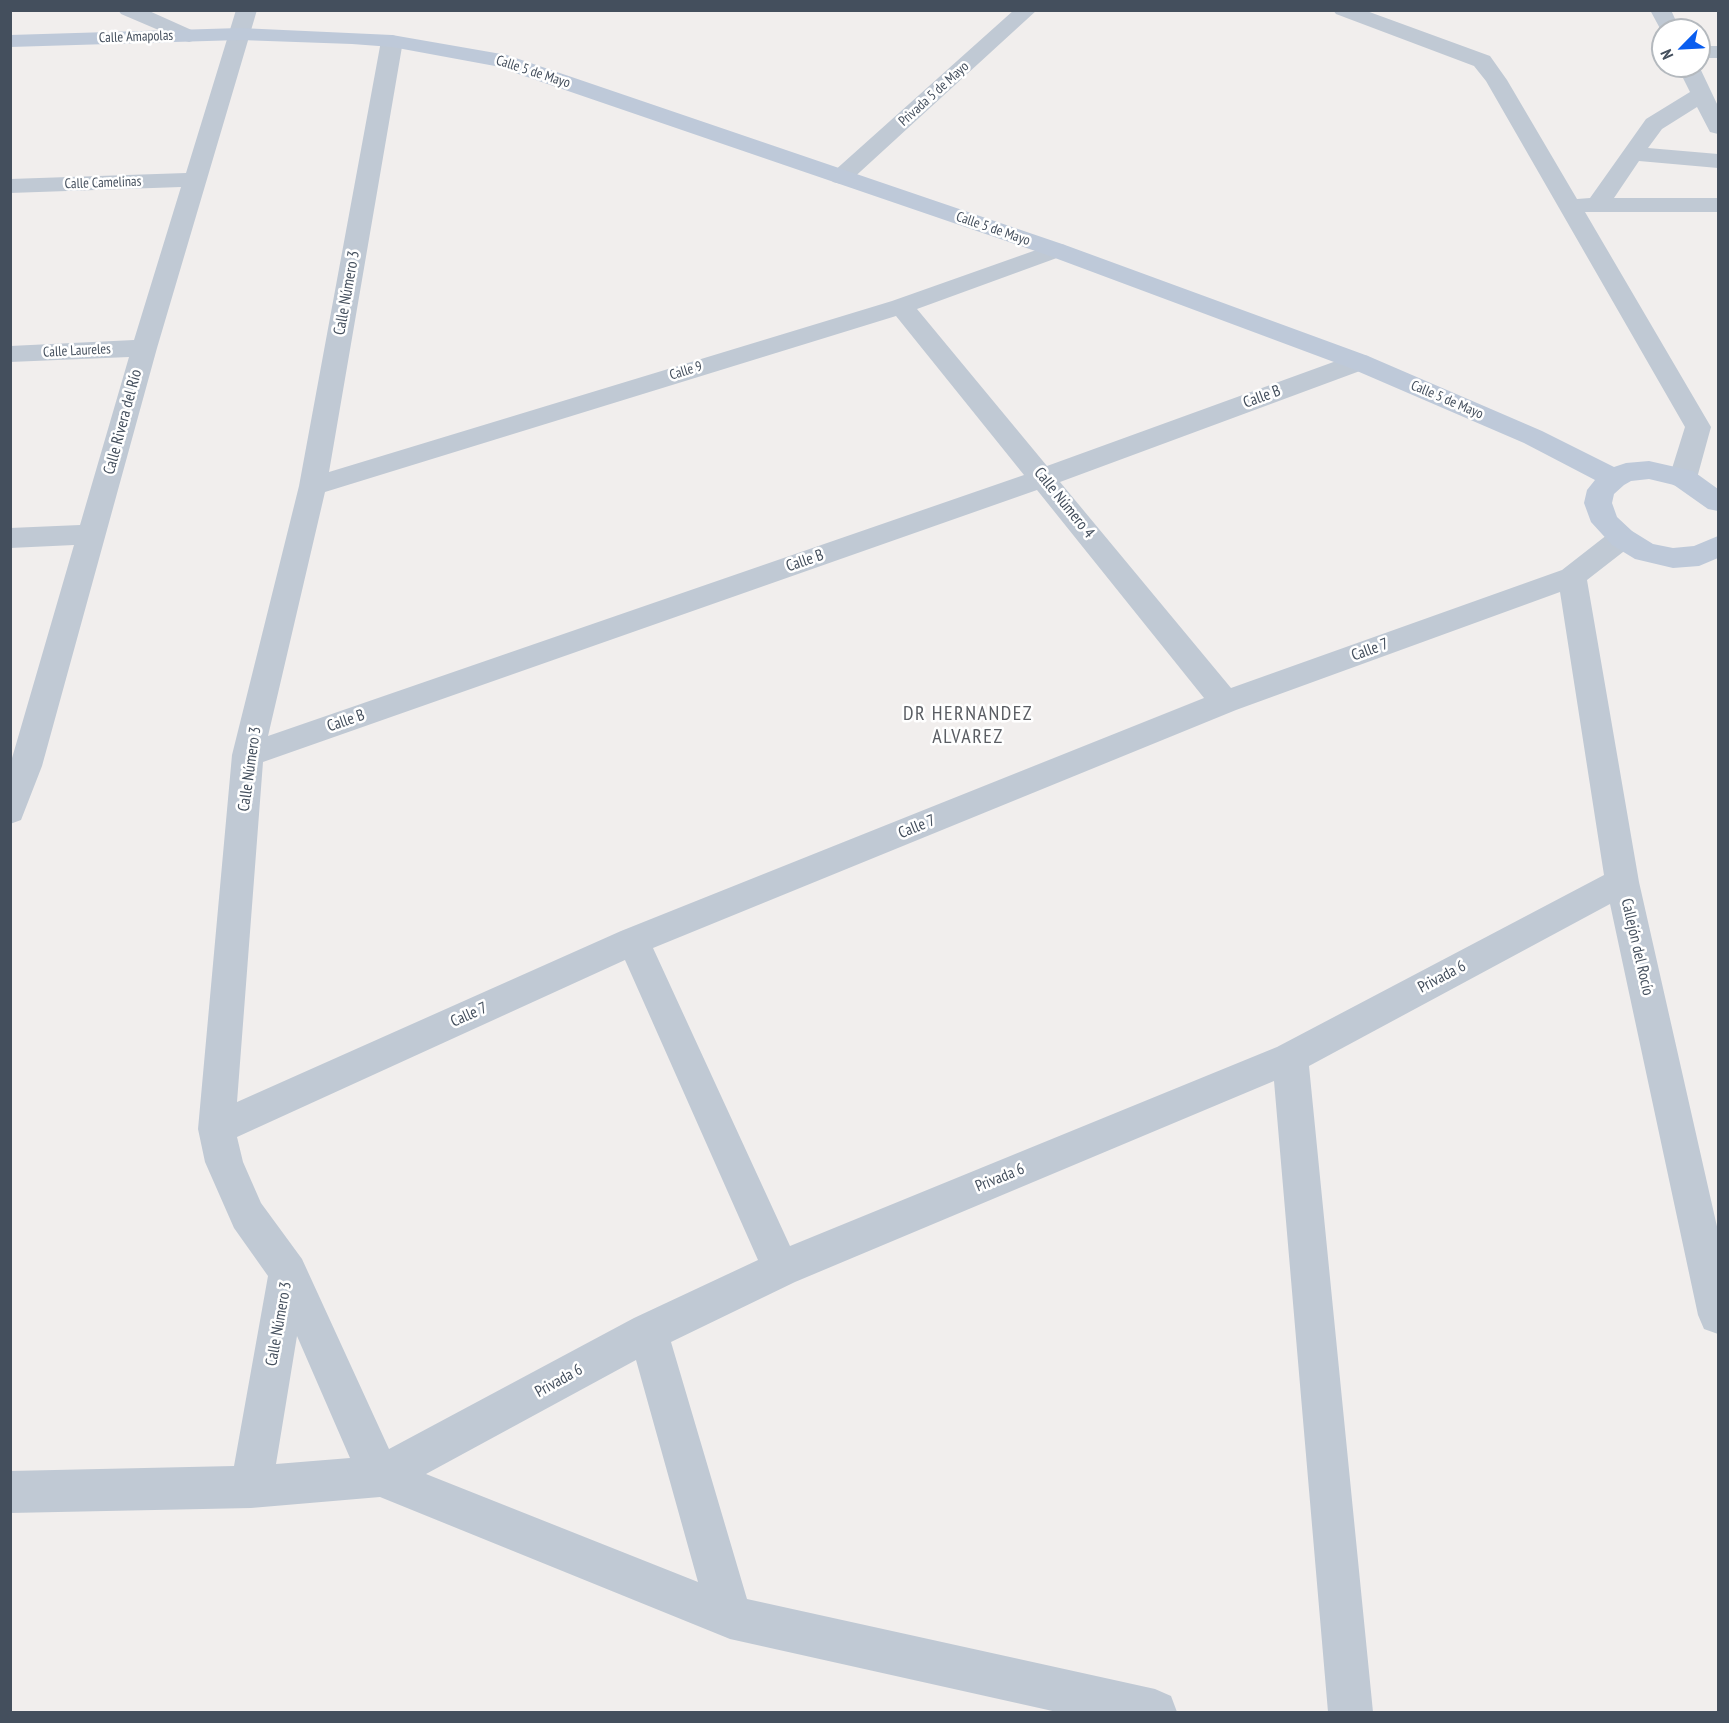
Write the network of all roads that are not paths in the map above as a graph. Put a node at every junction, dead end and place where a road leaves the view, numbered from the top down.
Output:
1 (128, 10) edge
2 (1027, 10) edge
3 (1343, 10) edge
4 (250, 26) edge
5 (189, 36) junction
6 (352, 38) joint
7 (10, 41) edge
8 (392, 41) junction
9 (1694, 78) edge
10 (1702, 94) junction
11 (1719, 128) edge
12 (1633, 154) junction
13 (1719, 161) edge
14 (841, 177) junction
15 (195, 180) junction
16 (10, 186) edge
17 (1568, 205) junction
18 (1597, 205) junction
19 (1719, 205) edge
20 (1056, 250) junction
21 (901, 306) junction
22 (144, 348) junction
23 (10, 354) edge
24 (1359, 362) junction
25 (1043, 478) junction
26 (1614, 478) junction
27 (1683, 478) junction
28 (313, 486) junction
29 (1718, 500) edge
30 (92, 534) junction
31 (10, 538) edge
32 (1622, 538) junction
33 (1719, 546) edge
34 (1572, 577) junction
35 (1225, 702) junction
36 (248, 755) junction
37 (18, 766) edge
38 (10, 811) edge
39 (1622, 882) junction
40 (633, 941) junction
41 (1290, 1058) junction
42 (216, 1129) junction
43 (781, 1269) junction
44 (288, 1272) junction
45 (1719, 1315) edge
46 (648, 1332) junction
47 (380, 1476) junction
48 (252, 1487) junction
49 (10, 1492) edge
50 (730, 1617) junction
51 (1155, 1713) edge
52 (1351, 1713) edge

1 - 5 street
2 - 14 street, Privada 5 de Mayo
3 - 17 street
4 - 5 street, Calle Amapolas
4 - 6 street, Calle Amapolas
4 - 15 street, Calle Rivera del Río
5 - 7 street, Calle Amapolas
6 - 8 street, Calle 5 de Mayo
8 - 14 street, Calle 5 de Mayo
8 - 28 street, Calle Número 3
9 - 10 street
10 - 11 street
10 - 12 street
12 - 13 street
12 - 18 street
14 - 20 street, Calle 5 de Mayo
15 - 16 street, Calle Camelinas
15 - 22 street, Calle Rivera del Río
17 - 18 street
17 - 27 street
18 - 19 street
20 - 21 street, Calle 9
20 - 24 street, Calle 5 de Mayo
21 - 25 street, Calle Número 4
21 - 28 street, Calle 9
22 - 23 street, Calle Laureles
22 - 30 street, Calle Rivera del Río
24 - 25 street, Calle B
24 - 26 street, Calle 5 de Mayo
25 - 35 street, Calle Número 4
25 - 36 street, Calle B
26 - 27 street
26 - 32 street
27 - 29 street
28 - 36 street, Calle Número 3
30 - 31 street
30 - 37 street, Calle Rivera del Río
32 - 33 street
32 - 34 street, Calle 7
34 - 35 street, Calle 7
34 - 39 street, Callejón del Rocío
35 - 40 street, Calle 7
36 - 42 street, Calle Número 3
37 - 38 street, Calle Rivera del Río
39 - 41 street, Privada 6
39 - 45 street, Callejón del Rocío
40 - 42 street, Calle 7
40 - 43 street
41 - 43 street, Privada 6
41 - 52 street
42 - 44 street, Calle Número 3
43 - 46 street, Privada 6
44 - 47 street
44 - 48 street, Calle Número 3
46 - 47 street, Privada 6
46 - 50 street
47 - 48 street
47 - 50 street
48 - 49 street
50 - 51 street

